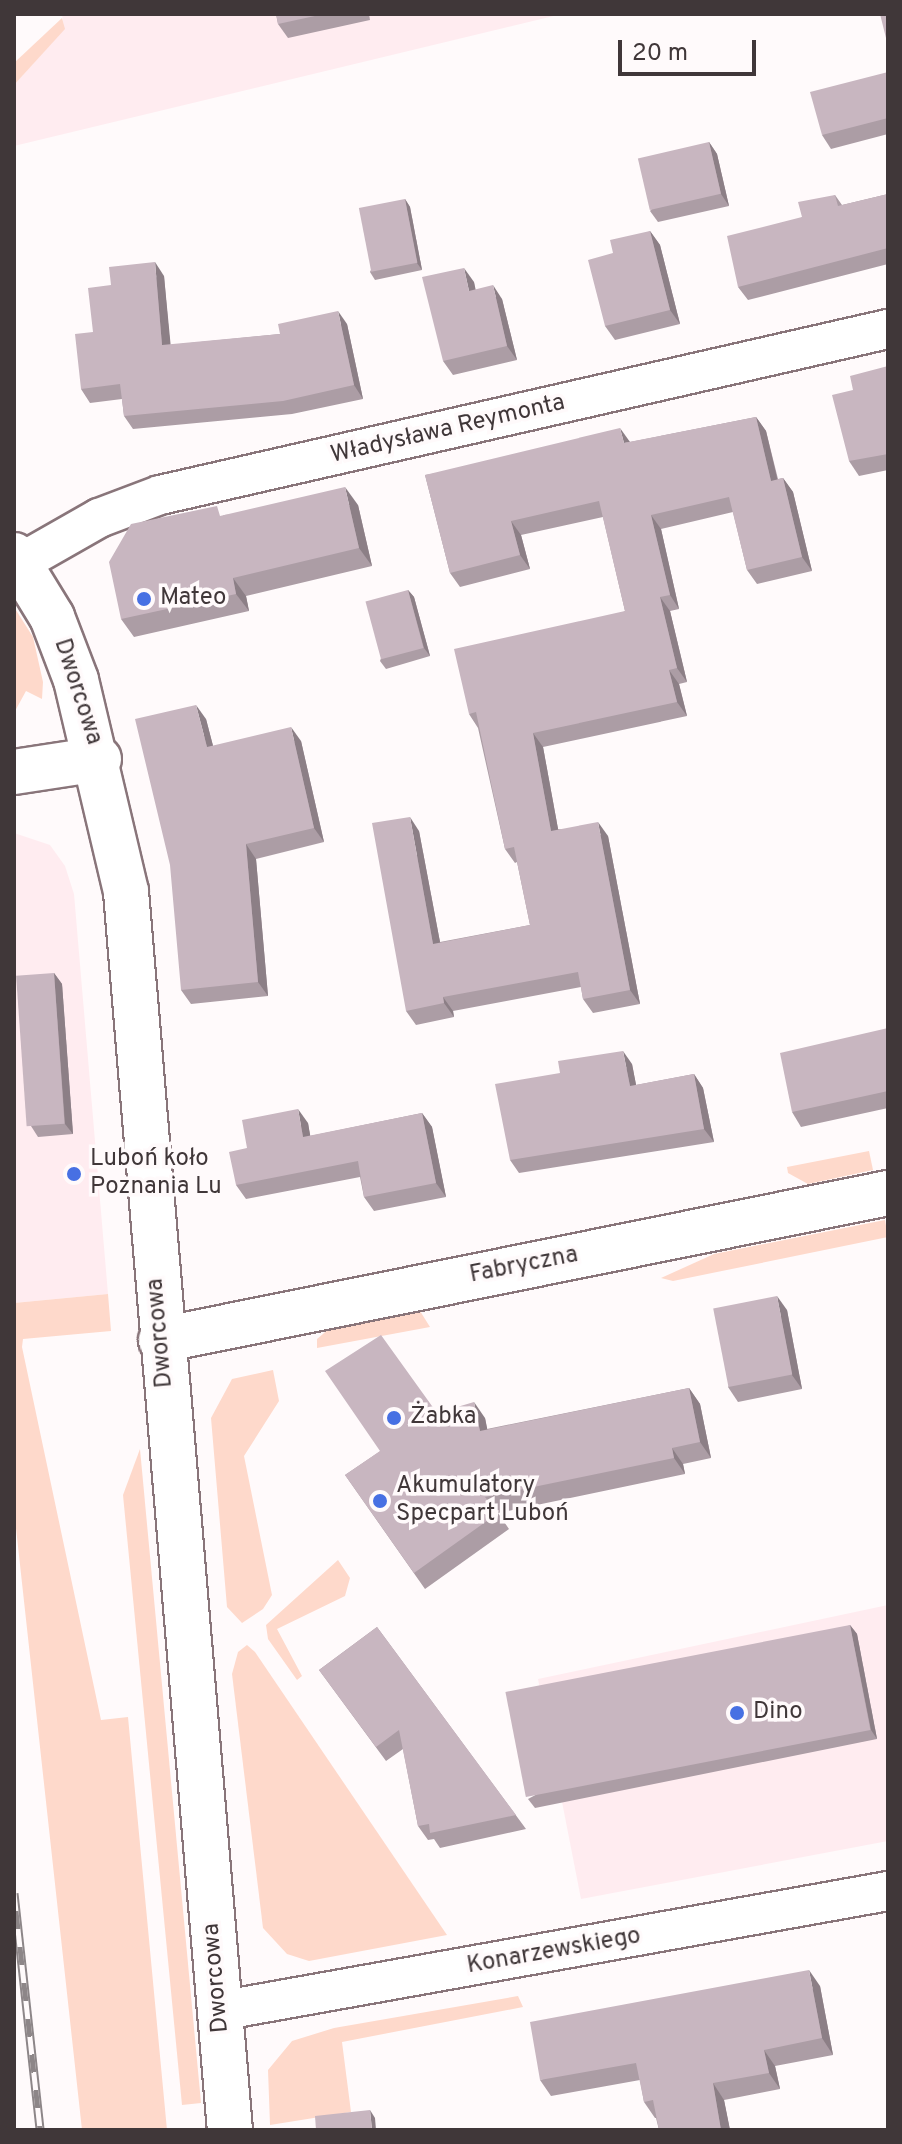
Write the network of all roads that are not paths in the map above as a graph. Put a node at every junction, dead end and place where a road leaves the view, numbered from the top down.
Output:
1 (888, 329) edge
2 (17, 559) edge
3 (99, 759) junction
4 (14, 772) edge
5 (888, 1193) edge
6 (161, 1340) junction
7 (888, 1891) edge
8 (219, 2011) junction
9 (230, 2130) edge

1 - 2 street, Władysława Reymonta
2 - 3 street, Dworcowa
3 - 4 street
3 - 6 street, Dworcowa
5 - 6 street, Fabryczna
6 - 8 street, Dworcowa
7 - 8 street, Konarzewskiego
8 - 9 street, Dworcowa

